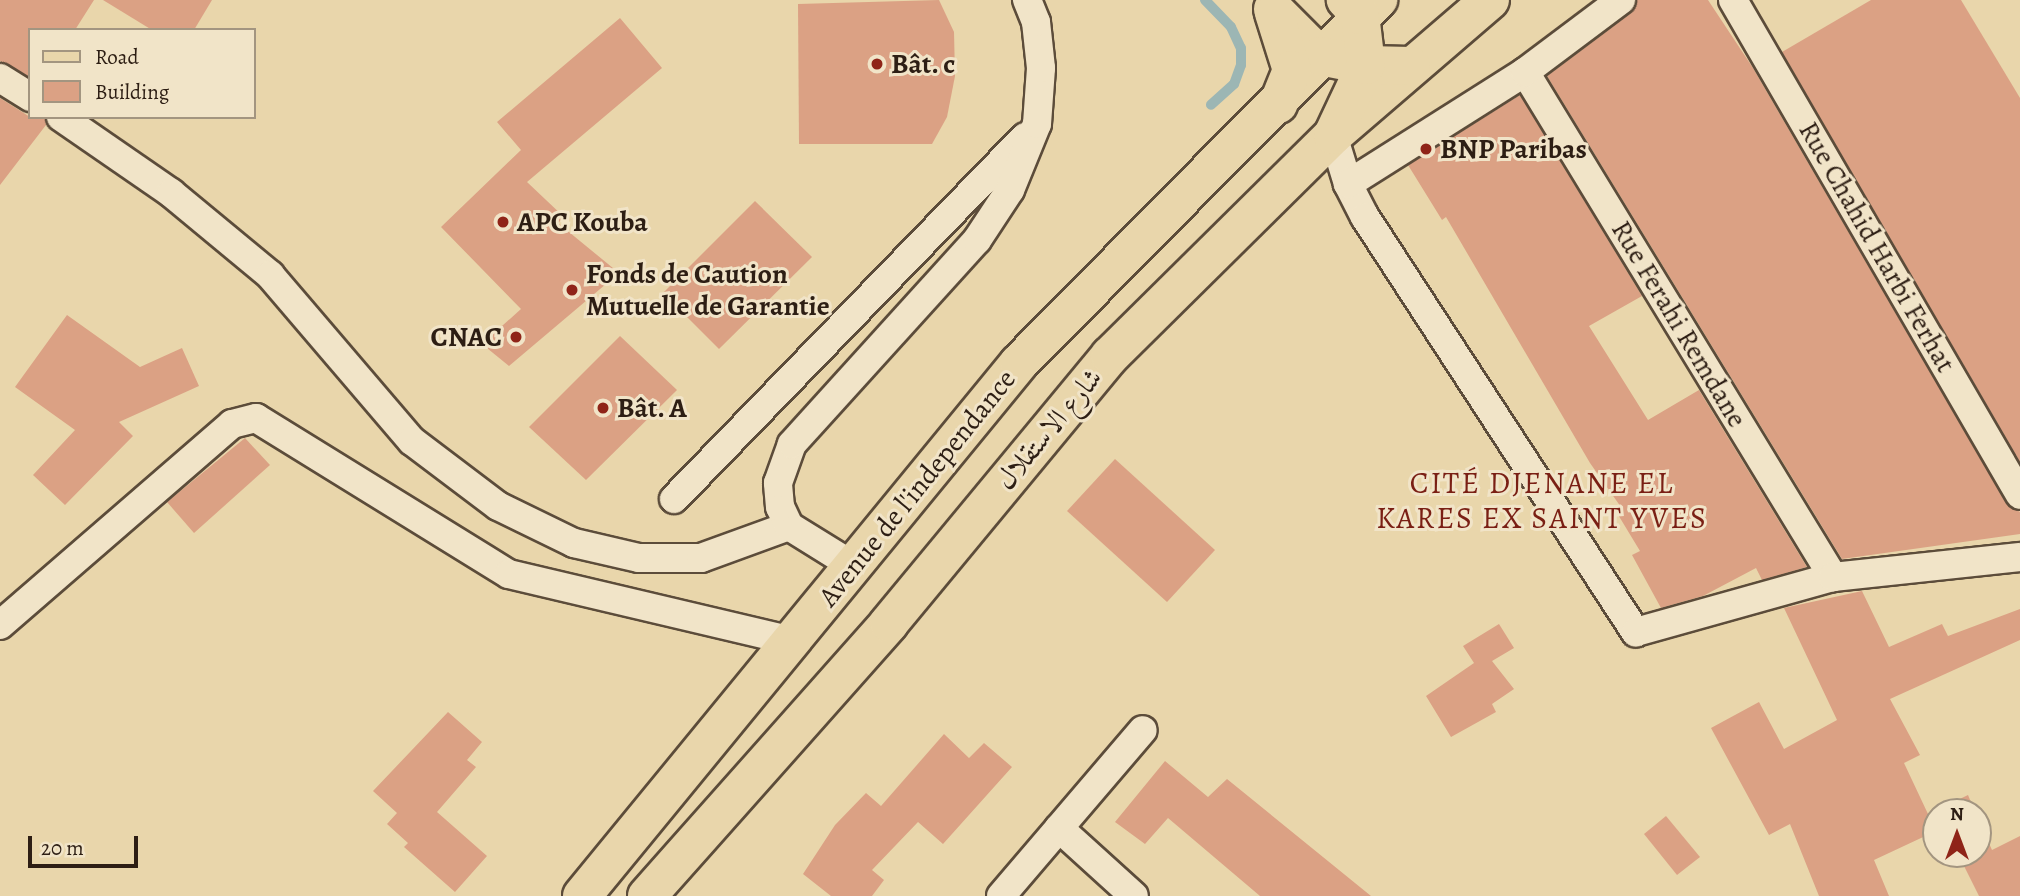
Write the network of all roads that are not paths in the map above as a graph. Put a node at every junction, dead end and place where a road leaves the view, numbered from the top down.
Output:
1 (1027, 0) edge
2 (1490, 0) edge
3 (1621, 0) edge
4 (1733, 0) edge
5 (1269, 4) edge
6 (1361, 5) edge
7 (1320, 56) junction
8 (1366, 65) junction
9 (1411, 66) junction
10 (1525, 72) junction
11 (0, 78) edge
12 (28, 96) edge
13 (1279, 104) junction
14 (64, 119) edge
15 (1037, 124) junction
16 (1333, 135) junction
17 (1348, 184) junction
18 (2020, 495) edge
19 (674, 499) dead end
20 (789, 526) junction
21 (2020, 557) edge
22 (855, 567) junction
23 (1833, 577) junction
24 (0, 625) edge
25 (792, 641) junction
26 (1143, 730) dead end
27 (1059, 828) junction
28 (582, 896) edge
29 (647, 896) edge
30 (1001, 896) edge
31 (1134, 896) edge

1 - 15 street
2 - 9 main road, شارع الاستقلال
3 - 10 street
4 - 18 street, Rue Chahid Harbi Ferhat
5 - 7 main road
5 - 13 main road
6 - 7 main road
6 - 8 main road
7 - 8 main road
7 - 13 main road
8 - 9 main road
8 - 16 main road
9 - 16 main road, شارع الاستقلال
10 - 17 street
10 - 23 street, Rue Ferahi Remdane
11 - 12 street
13 - 22 main road, Avenue de l'independance
14 - 20 street
15 - 19 street
15 - 20 street
16 - 17 street
16 - 29 main road, شارع الاستقلال
17 - 23 street
20 - 22 street
21 - 23 street
22 - 25 main road, Avenue de l'independance
24 - 25 street
25 - 28 main road, Avenue de l'independance
26 - 27 street
27 - 30 street
27 - 31 street

